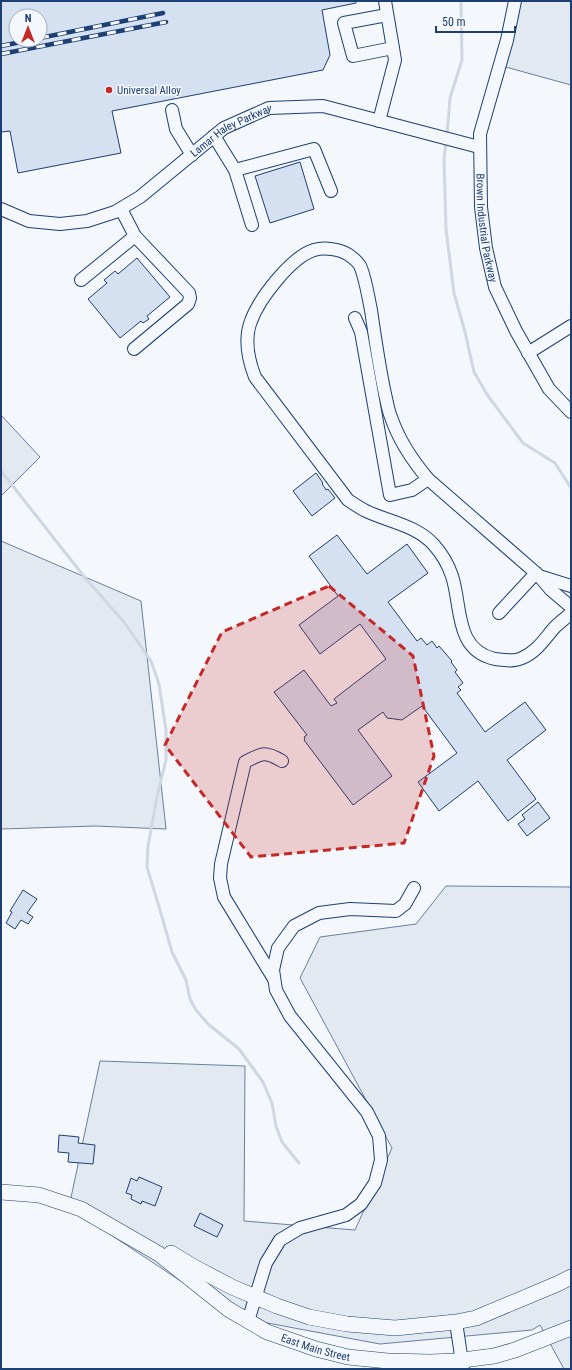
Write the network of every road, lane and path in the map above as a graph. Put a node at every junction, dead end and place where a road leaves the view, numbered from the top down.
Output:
1 (384, 1) edge
2 (515, 1) edge
3 (387, 15) junction
4 (393, 48) junction
5 (172, 110) dead end
6 (380, 121) junction
7 (214, 136) junction
8 (479, 147) junction
9 (192, 155) junction
10 (235, 170) junction
11 (331, 191) dead end
12 (1, 209) edge
13 (121, 209) junction
14 (252, 225) dead end
15 (135, 236) junction
16 (81, 280) dead end
17 (355, 318) dead end
18 (571, 326) edge
19 (134, 349) dead end
20 (528, 353) junction
21 (571, 412) edge
22 (428, 479) junction
23 (537, 575) junction
24 (571, 586) edge
25 (571, 607) edge
26 (499, 613) dead end
27 (571, 613) edge
28 (282, 761) dead end
29 (414, 888) dead end
30 (274, 979) junction
31 (1, 1192) edge
32 (91, 1214) junction
33 (571, 1277) edge
34 (255, 1297) junction
35 (248, 1321) junction
36 (456, 1322) junction
37 (571, 1328) edge
38 (463, 1364) edge

1 - 3 street
2 - 8 street, Brown Industrial Parkway
3 - 4 street
3 - 4 street
4 - 6 street
5 - 9 street
6 - 7 street, Lamar Haley Parkway
6 - 8 street, Lamar Haley Parkway
7 - 9 street, Lamar Haley Parkway
7 - 10 street
8 - 20 street, Brown Industrial Parkway
9 - 13 street, Lamar Haley Parkway
10 - 11 street
10 - 14 street
12 - 13 street, Lamar Haley Parkway
13 - 15 street
15 - 16 street
15 - 19 street
17 - 22 street
18 - 20 street
20 - 21 street, Brown Industrial Parkway
22 - 23 street
22 - 27 street
23 - 24 street
23 - 25 street
23 - 26 street
28 - 30 street
29 - 30 street
30 - 34 street
31 - 32 main road, East Main Street
32 - 34 main road, East Main Street
32 - 35 main road, East Main Street
33 - 36 main road, East Main Street
34 - 35 street
34 - 36 main road, East Main Street
35 - 38 main road, East Main Street
36 - 38 street
37 - 38 main road, East Main Street

